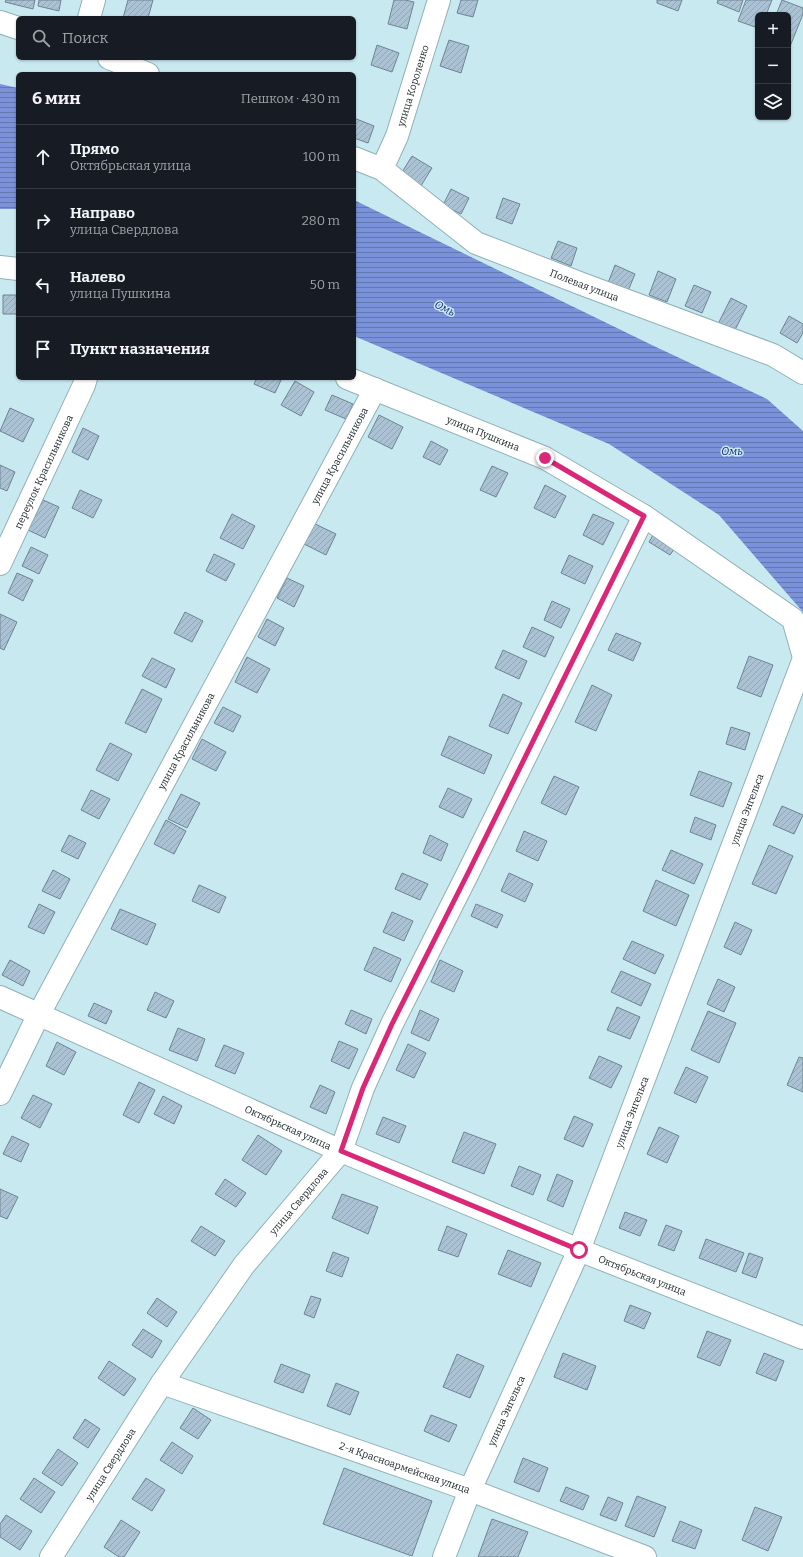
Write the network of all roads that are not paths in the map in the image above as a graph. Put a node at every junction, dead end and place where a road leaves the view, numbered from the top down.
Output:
1 (94, 0) edge
2 (439, 0) edge
3 (90, 16) edge
4 (0, 22) edge
5 (16, 27) edge
6 (114, 60) edge
7 (143, 72) edge
8 (356, 159) edge
9 (382, 169) junction
10 (0, 267) edge
11 (16, 269) edge
12 (803, 373) edge
13 (85, 380) edge
14 (352, 380) edge
15 (375, 389) junction
16 (644, 516) junction
17 (0, 564) edge
18 (803, 654) edge
19 (803, 661) edge
20 (0, 997) edge
21 (39, 1014) junction
22 (0, 1094) edge
23 (341, 1151) junction
24 (579, 1250) junction
25 (803, 1338) edge
26 (162, 1384) junction
27 (470, 1490) junction
28 (51, 1557) edge
29 (444, 1557) edge
30 (645, 1557) edge

1 - 3 street
2 - 9 street, улица Короленко
4 - 5 street
6 - 7 street
8 - 9 street, Полевая улица
9 - 12 street, Полевая улица
10 - 11 street
13 - 17 street, переулок Красильникова
14 - 15 street, улица Пушкина
15 - 16 street, улица Пушкина
15 - 21 street, улица Красильникова
16 - 18 street, улица Пушкина
16 - 23 street, улица Свердлова
19 - 24 street, улица Энгельса
20 - 21 street, Октябрьская улица
21 - 22 street, улица Красильникова
21 - 23 street, Октябрьская улица
23 - 24 street, Октябрьская улица
23 - 26 street, улица Свердлова
24 - 25 street, Октябрьская улица
24 - 27 street, улица Энгельса
26 - 27 street, 2-я Красноармейская улица
26 - 28 street, улица Свердлова
27 - 29 street, улица Энгельса
27 - 30 street, 2-я Красноармейская улица

